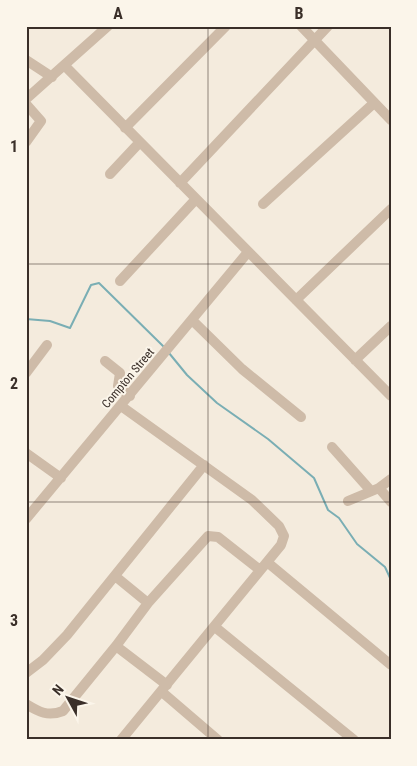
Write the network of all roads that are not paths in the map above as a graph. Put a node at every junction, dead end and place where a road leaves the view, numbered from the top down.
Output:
1 (108, 26) edge
2 (226, 26) edge
3 (301, 26) edge
4 (328, 26) edge
5 (317, 41) junction
6 (26, 60) edge
7 (64, 65) junction
8 (52, 77) junction
9 (26, 99) edge
10 (374, 103) junction
11 (26, 104) edge
12 (391, 120) edge
13 (125, 128) junction
14 (26, 142) edge
15 (140, 142) junction
16 (110, 174) dead end
17 (180, 183) junction
18 (196, 199) junction
19 (264, 204) dead end
20 (391, 209) edge
21 (248, 252) junction
22 (120, 281) dead end
23 (296, 300) junction
24 (192, 320) junction
25 (391, 326) edge
26 (47, 345) dead end
27 (355, 360) junction
28 (105, 361) dead end
29 (26, 373) edge
30 (130, 396) junction
31 (391, 396) edge
32 (121, 406) junction
33 (301, 417) dead end
34 (332, 447) dead end
35 (26, 453) edge
36 (204, 465) junction
37 (61, 478) junction
38 (391, 479) edge
39 (375, 490) junction
40 (348, 501) dead end
41 (391, 502) edge
42 (26, 519) edge
43 (263, 566) junction
44 (116, 576) junction
45 (148, 603) junction
46 (215, 627) junction
47 (116, 646) junction
48 (391, 665) edge
49 (26, 673) edge
50 (165, 689) junction
51 (26, 704) edge
52 (121, 740) edge
53 (218, 740) edge
54 (354, 740) edge

1 - 7 street
2 - 13 street
3 - 5 street
4 - 5 street
5 - 10 street
5 - 17 street
6 - 8 street
7 - 8 street
7 - 13 street
8 - 9 street
10 - 12 street
10 - 19 street
11 - 14 street
13 - 15 street
15 - 16 street
15 - 17 street
17 - 18 street
18 - 21 street
18 - 22 street
20 - 23 street
21 - 23 street
21 - 24 street, Compton Street
23 - 27 street
24 - 30 street, Compton Street
24 - 33 street
25 - 27 street
26 - 29 street
27 - 31 street
28 - 30 street
30 - 32 street, Compton Street
32 - 36 street
32 - 37 street, Compton Street
34 - 39 street
35 - 37 street
36 - 43 street
36 - 44 street
37 - 42 street, Compton Street
38 - 39 street
39 - 40 street
39 - 41 street
43 - 45 street
43 - 46 street
43 - 48 street
44 - 45 street
44 - 49 street
45 - 47 street
46 - 50 street
46 - 54 street
47 - 50 street
47 - 51 street
50 - 52 street
50 - 53 street

